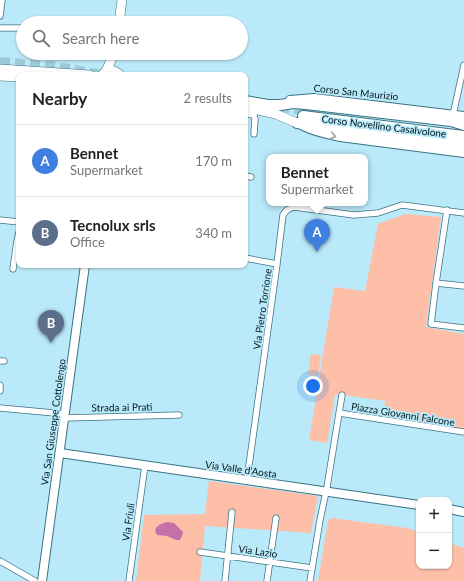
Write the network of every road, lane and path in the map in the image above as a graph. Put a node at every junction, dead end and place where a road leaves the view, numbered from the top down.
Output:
1 (2, 0) edge
2 (122, 0) edge
3 (0, 16) edge
4 (120, 16) edge
5 (0, 28) edge
6 (16, 28) edge
7 (111, 60) edge
8 (115, 60) edge
9 (464, 65) edge
10 (0, 69) edge
11 (45, 72) edge
12 (105, 72) edge
13 (118, 72) edge
14 (0, 76) edge
15 (16, 77) edge
16 (248, 98) edge
17 (248, 101) edge
18 (248, 108) edge
19 (248, 114) edge
20 (452, 115) junction
21 (301, 116) junction
22 (464, 116) edge
23 (464, 125) edge
24 (464, 129) edge
25 (254, 134) dead end
26 (464, 136) edge
27 (464, 145) edge
28 (464, 153) edge
29 (447, 210) junction
30 (464, 213) edge
31 (0, 220) edge
32 (16, 222) edge
33 (16, 241) edge
34 (248, 259) edge
35 (277, 264) junction
36 (85, 268) edge
37 (13, 269) dead end
38 (436, 282) junction
39 (464, 286) edge
40 (464, 328) edge
41 (0, 385) edge
42 (0, 391) edge
43 (342, 395) dead end
44 (0, 408) edge
45 (339, 413) junction
46 (179, 415) dead end
47 (65, 416) junction
48 (464, 432) edge
49 (60, 453) junction
50 (145, 465) junction
51 (247, 480) junction
52 (326, 492) junction
53 (416, 505) edge
54 (452, 510) edge
55 (232, 512) dead end
56 (464, 512) edge
57 (276, 518) dead end
58 (200, 552) dead end
59 (228, 556) junction
60 (0, 561) edge
61 (270, 562) junction
62 (312, 568) junction
63 (35, 581) edge
64 (42, 581) edge
65 (129, 581) edge
66 (225, 581) edge
67 (267, 581) edge
68 (310, 581) edge

1 - 3 street
2 - 4 main road
5 - 6 street
7 - 12 main road
8 - 13 main road
9 - 20 street
10 - 11 main road
14 - 15 main road
16 - 20 street, Corso San Maurizio
17 - 23 highway
18 - 21 main road
19 - 25 street
20 - 22 street, Corso San Maurizio
21 - 24 highway, Corso Novellino Casalvolone
21 - 26 highway, Corso Novellino Casalvolone
21 - 27 highway
21 -> 28 street
29 - 30 street
29 - 35 street, Via Pietro Torrione
29 - 38 street
31 - 32 street
33 - 37 street
34 - 35 street
35 - 51 street, Via Pietro Torrione
36 - 47 street, Via San Giuseppe Cottolengo
38 - 39 street
38 - 40 street
41 - 42 street
43 - 45 street, Piazza Giovanni Falcone
44 - 47 street, Strada ai Prati
45 - 48 street, Piazza Giovanni Falcone
45 - 52 street, Piazza Giovanni Falcone
46 - 47 street, Strada ai Prati
47 - 49 street, Via San Giuseppe Cottolengo
49 - 50 street, Via Valle d'Aosta
49 - 64 street, Via San Giuseppe Cottolengo
50 - 51 street, Via Valle d'Aosta
50 - 65 street, Via Friuli
51 - 52 street, Via Valle d'Aosta
52 - 53 street, Via Valle d'Aosta
52 - 62 street, Piazza Giovanni Falcone
54 - 56 street
55 - 59 street
57 - 61 street
58 - 59 street, Via Lazio
59 - 61 street, Via Lazio
59 - 66 street
60 - 63 street
61 - 62 street, Via Lazio
61 - 67 street
62 - 68 street, Piazza Giovanni Falcone

